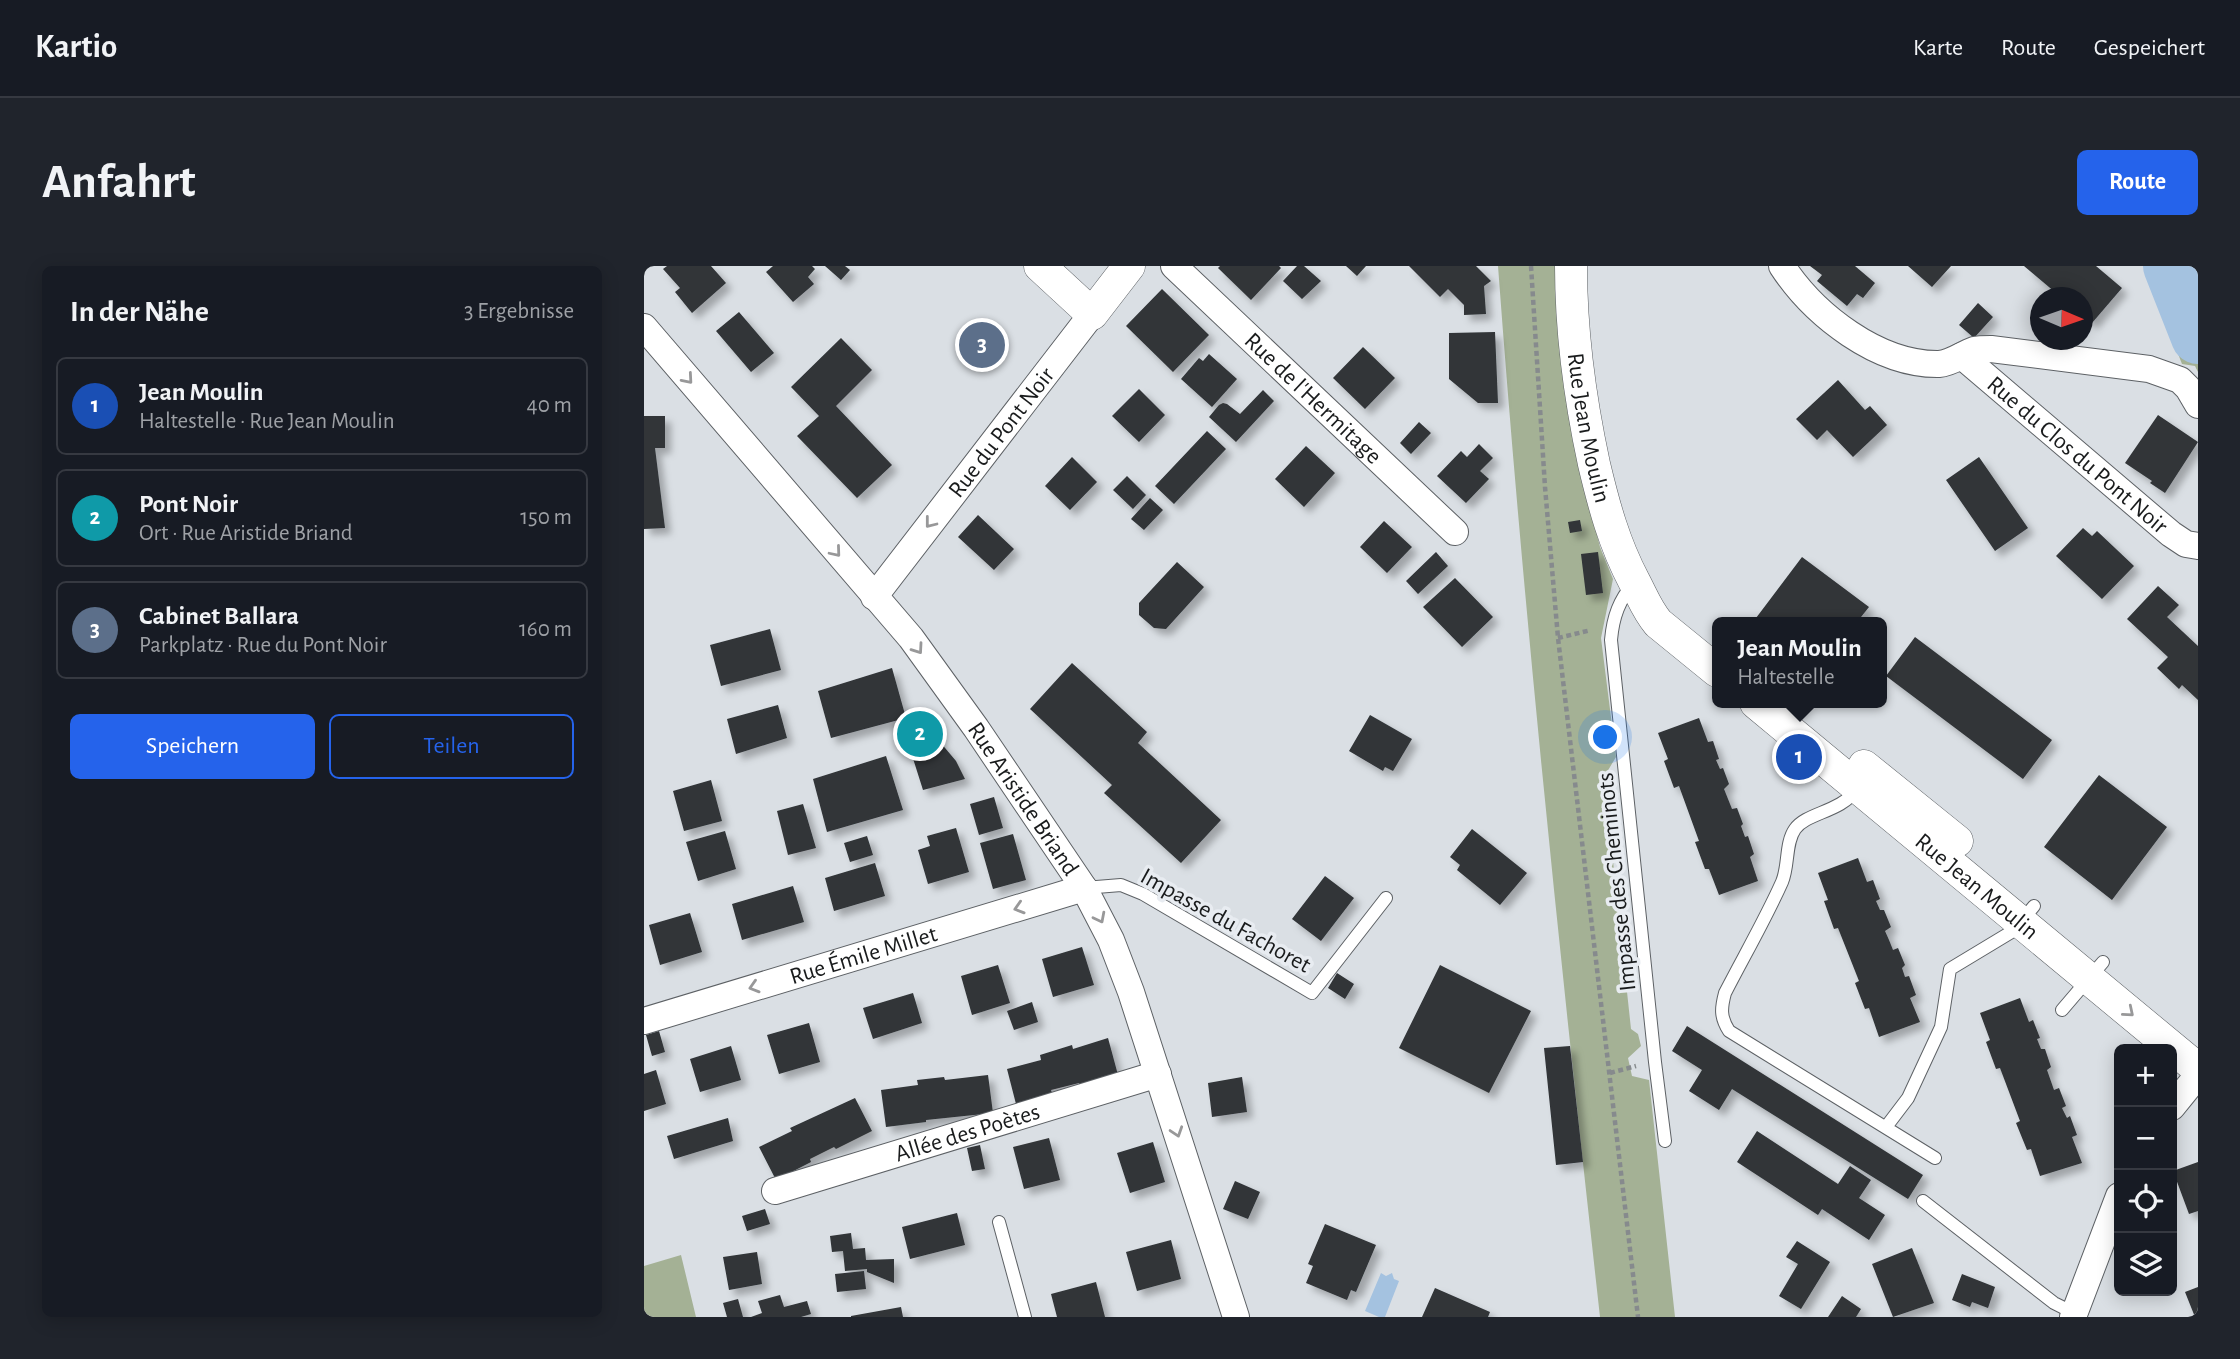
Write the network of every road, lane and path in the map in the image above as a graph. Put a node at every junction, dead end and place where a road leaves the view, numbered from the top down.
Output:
1 (1040, 266) edge
2 (1129, 266) edge
3 (1174, 266) edge
4 (1531, 266) edge
5 (1571, 266) edge
6 (1782, 266) edge
7 (1092, 314) junction
8 (644, 327) edge
9 (1962, 356) junction
10 (2198, 405) edge
11 (1455, 532) dead end
12 (2198, 546) edge
13 (1635, 583) junction
14 (874, 597) junction
15 (1612, 625) junction
16 (1558, 638) junction
17 (1712, 641) edge
18 (1712, 667) edge
19 (1775, 713) edge
20 (1864, 780) junction
21 (1084, 888) junction
22 (1386, 898) dead end
23 (2027, 914) junction
24 (2096, 970) junction
25 (2062, 1010) dead end
26 (644, 1021) edge
27 (2187, 1050) edge
28 (1158, 1073) junction
29 (2198, 1075) edge
30 (2177, 1101) edge
31 (1886, 1127) junction
32 (1665, 1141) dead end
33 (1935, 1158) dead end
34 (775, 1191) dead end
35 (1923, 1201) dead end
36 (2114, 1210) edge
37 (999, 1222) dead end
38 (2075, 1316) edge
39 (1025, 1317) edge
40 (1236, 1317) edge
41 (1638, 1317) edge

1 - 7 street
2 - 7 street, Rue du Pont Noir
3 - 11 street, Rue de l'Hermitage
4 - 16 path
5 - 13 street, Rue Jean Moulin
6 - 9 street, Rue du Clos du Pont Noir
7 -> 14 street, Rue du Pont Noir
8 -> 14 street, Rue Aristide Briand
9 - 10 street, Rue du Clos du Pont Noir
9 - 12 street, Rue du Clos du Pont Noir
13 - 15 lane, Impasse des Cheminots
13 - 17 street
13 - 18 street, Rue Jean Moulin
14 -> 21 street, Rue Aristide Briand
15 - 16 path
15 - 32 lane, Impasse des Cheminots
16 - 41 path
19 - 20 street, Rue Jean Moulin
20 - 23 street, Rue Jean Moulin
20 - 31 lane
21 - 22 lane, Impasse du Fachoret
21 -> 26 street, Rue Émile Millet
21 -> 28 street, Rue Aristide Briand
23 - 24 street, Rue Jean Moulin
23 - 31 lane
24 - 25 lane
24 - 27 street, Rue Jean Moulin
28 - 34 street, Allée des Poètes
28 -> 40 street, Rue Aristide Briand
29 - 30 street
31 - 33 lane
35 - 38 lane
36 - 38 street
37 - 39 lane

